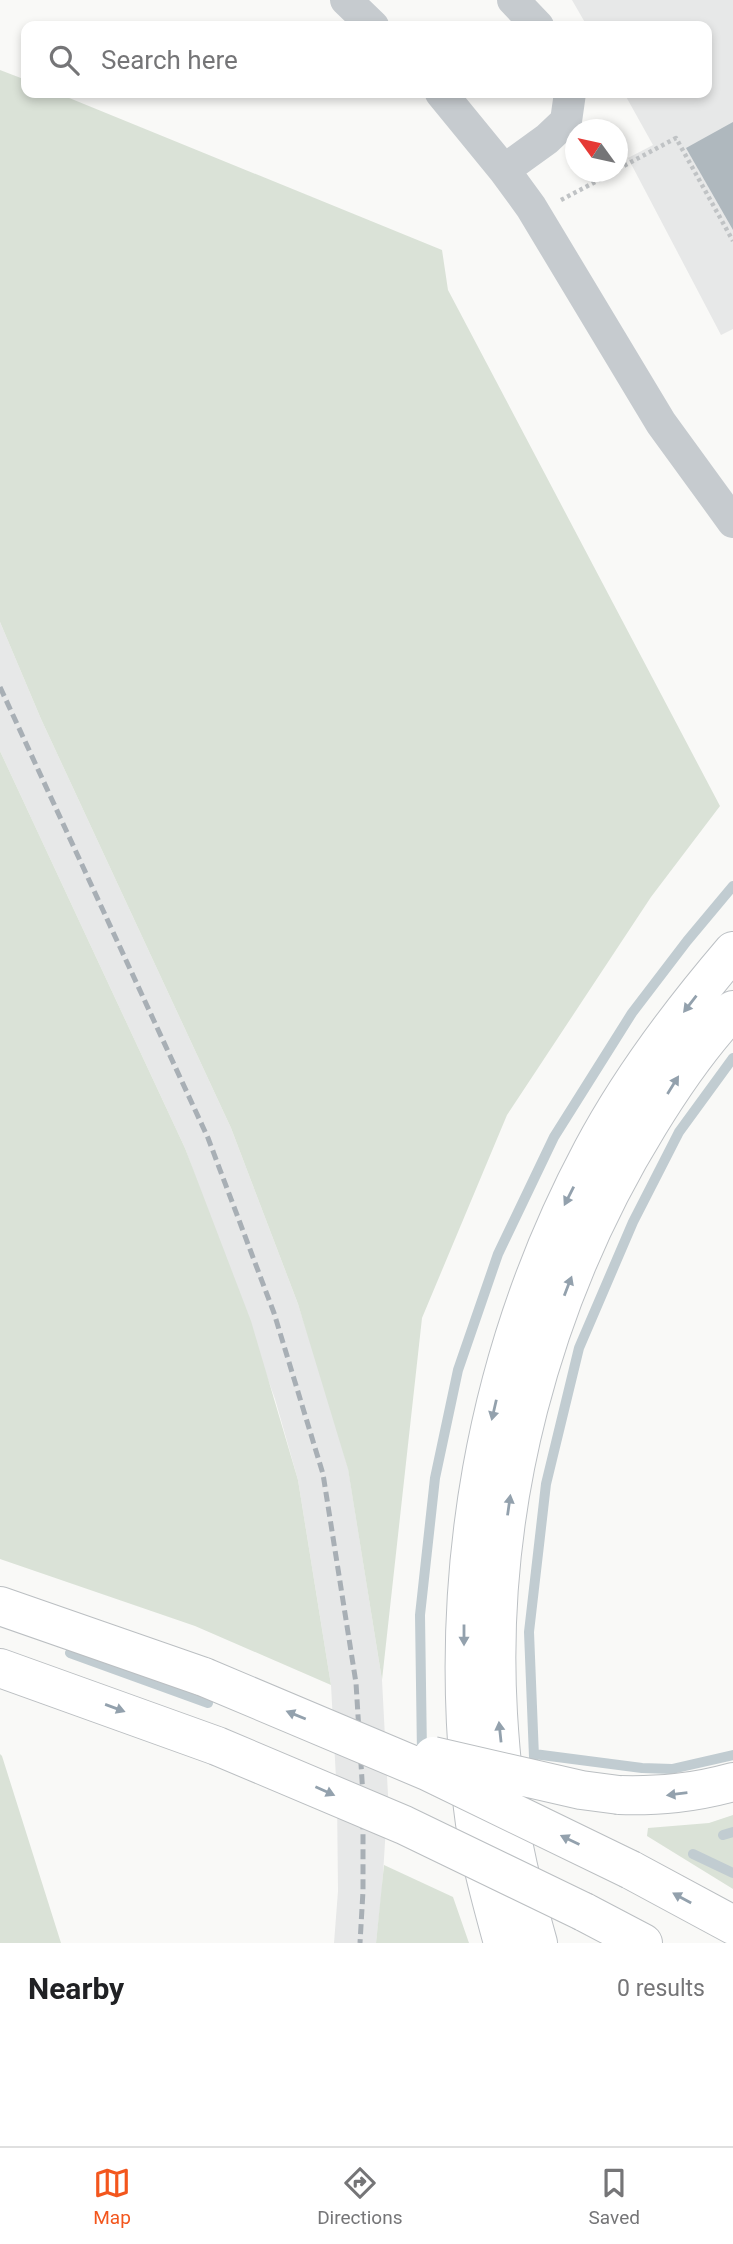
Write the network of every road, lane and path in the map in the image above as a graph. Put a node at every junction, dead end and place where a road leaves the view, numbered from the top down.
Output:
1 (346, 0) edge
2 (513, 0) edge
3 (368, 21) edge
4 (533, 21) edge
5 (444, 98) edge
6 (569, 98) edge
7 (628, 164) edge
8 (504, 170) junction
9 (593, 182) edge
10 (554, 203) dead end
11 (733, 242) edge
12 (733, 522) edge
13 (733, 951) edge
14 (733, 1010) edge
15 (0, 1606) edge
16 (0, 1668) edge
17 (338, 1732) junction
18 (733, 1783) edge
19 (584, 1913) junction
20 (733, 1926) edge
21 (503, 1943) edge
22 (538, 1943) edge
23 (622, 1943) edge
24 (642, 1943) edge

1 - 3 street
2 - 4 street
5 - 8 street
6 - 8 street
7 - 11 path
8 - 12 street
9 - 10 path
13 -> 21 main road
22 -> 14 main road
17 -> 15 main road, bridge
16 -> 19 main road, bridge
18 -> 17 main road, bridge
20 -> 17 main road, bridge
19 - 23 main road
19 - 24 main road

